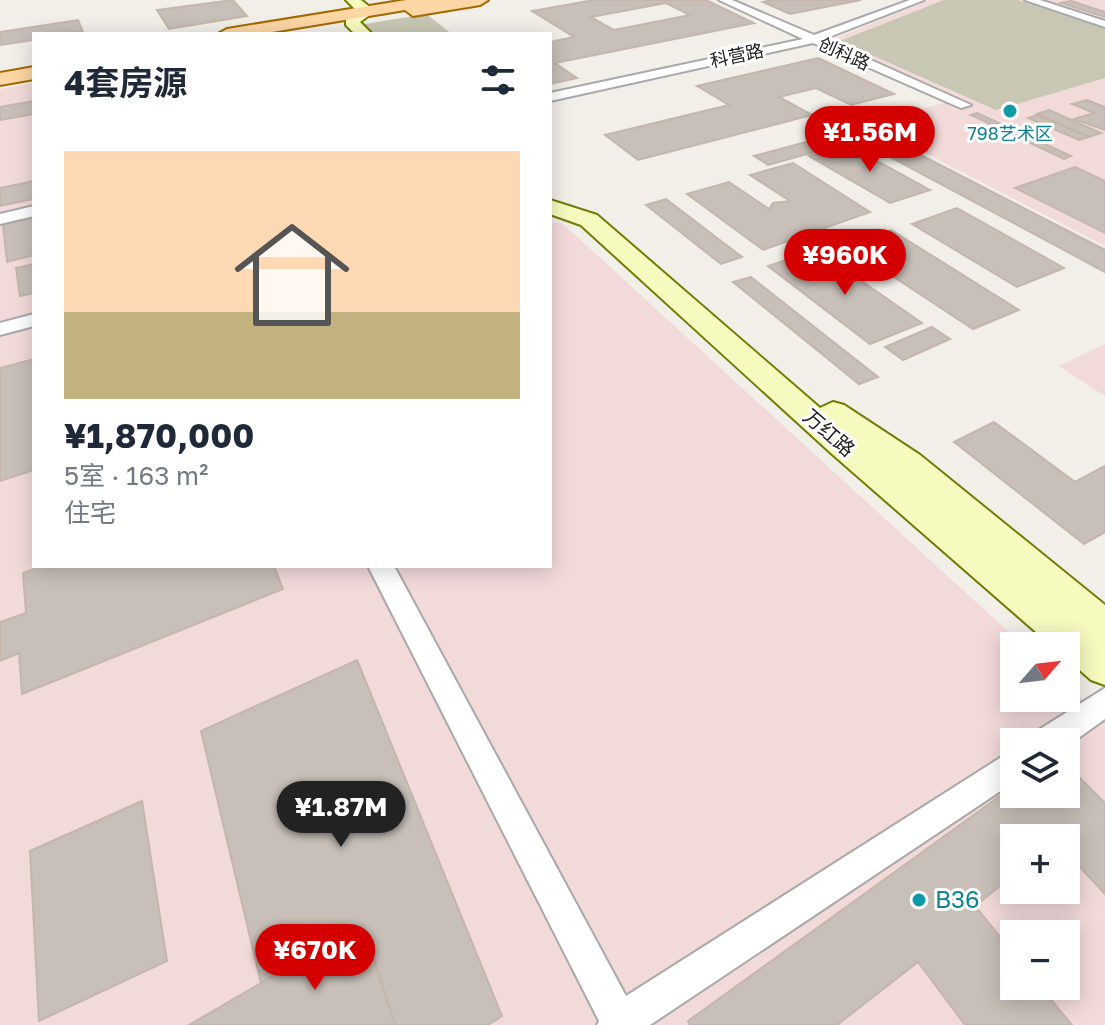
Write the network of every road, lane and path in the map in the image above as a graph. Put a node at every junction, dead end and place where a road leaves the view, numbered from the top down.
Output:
1 (335, 0) edge
2 (437, 0) edge
3 (480, 0) edge
4 (724, 0) edge
5 (919, 0) edge
6 (1030, 0) edge
7 (353, 20) edge
8 (1105, 24) edge
9 (245, 32) edge
10 (285, 32) edge
11 (812, 40) junction
12 (32, 66) edge
13 (0, 71) edge
14 (32, 73) edge
15 (0, 79) edge
16 (552, 97) edge
17 (965, 105) dead end
18 (552, 196) edge
19 (552, 208) edge
20 (32, 211) edge
21 (0, 219) edge
22 (32, 321) edge
23 (0, 329) edge
24 (382, 568) edge
25 (1105, 628) edge
26 (1105, 667) edge
27 (1096, 708) edge
28 (1068, 728) edge
29 (1000, 773) edge
30 (619, 1024) edge

1 - 7 street
2 - 7 main road
3 - 7 main road
4 - 11 street, 创科路
5 - 11 street, 科营路
6 - 8 street
7 - 9 main road
7 - 10 main road
11 - 16 street, 科营路
11 - 17 street, 创科路
12 - 13 main road
14 - 15 main road
18 - 25 street, 万红路
19 - 26 street, 万红路
20 - 21 street
22 - 23 street
24 - 30 street
27 - 28 street
29 - 30 street

